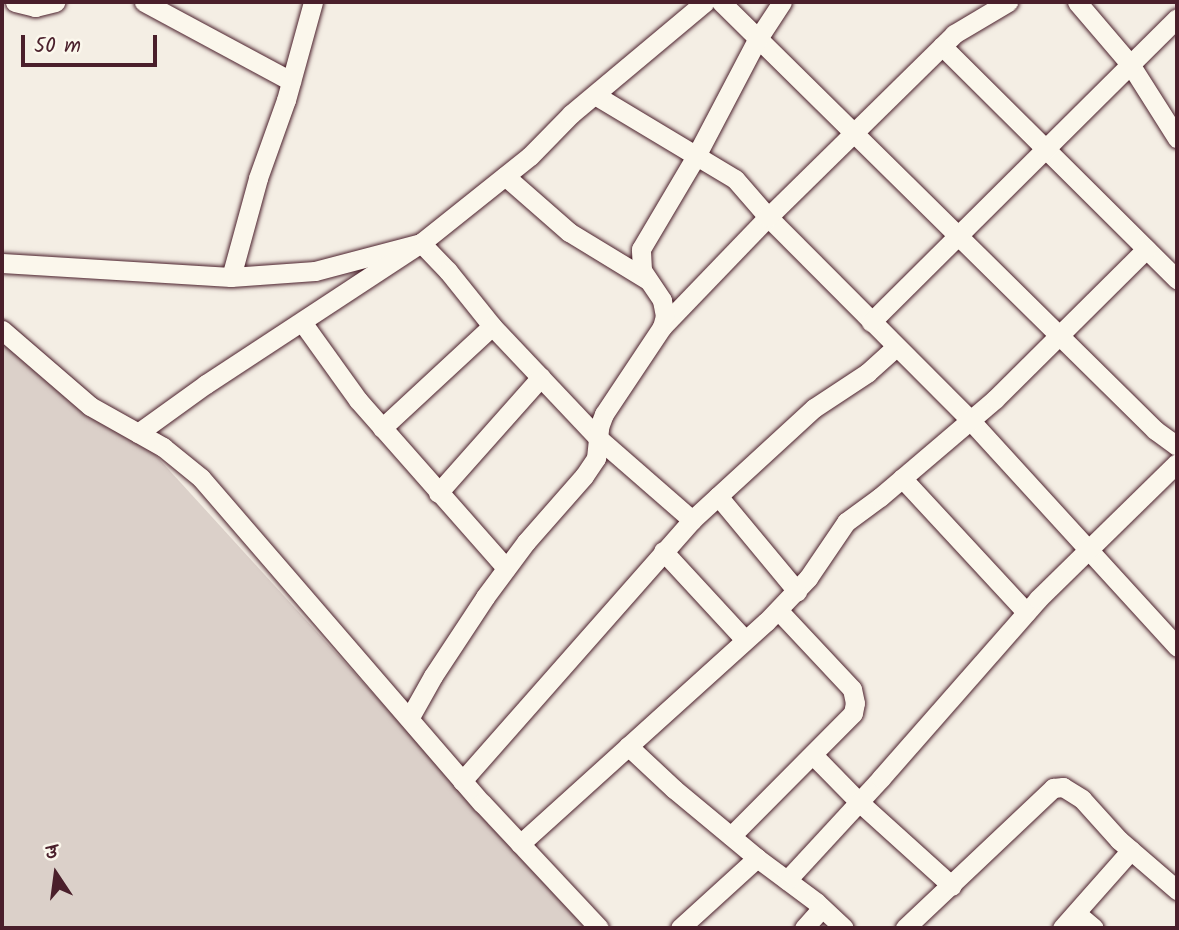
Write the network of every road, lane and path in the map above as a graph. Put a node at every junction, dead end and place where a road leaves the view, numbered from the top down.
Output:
1 (15, 2) edge
2 (55, 2) edge
3 (144, 2) edge
4 (313, 2) edge
5 (705, 2) edge
6 (721, 2) edge
7 (782, 2) edge
8 (1007, 2) edge
9 (1077, 2) edge
10 (1177, 18) edge
11 (757, 40) junction
12 (942, 46) junction
13 (1130, 64) junction
14 (291, 81) junction
15 (595, 95) junction
16 (854, 135) junction
17 (1177, 138) edge
18 (1046, 147) junction
19 (696, 156) junction
20 (505, 176) junction
21 (768, 217) junction
22 (957, 233) junction
23 (421, 243) junction
24 (1146, 249) junction
25 (2, 263) edge
26 (231, 277) junction
27 (1177, 279) edge
28 (649, 281) junction
29 (871, 321) junction
30 (302, 323) junction
31 (492, 326) junction
32 (662, 327) junction
33 (2, 330) edge
34 (1058, 334) junction
35 (896, 347) junction
36 (541, 377) junction
37 (970, 420) junction
38 (382, 428) junction
39 (138, 433) junction
40 (598, 438) junction
41 (1177, 446) edge
42 (1177, 463) edge
43 (902, 478) junction
44 (438, 493) junction
45 (718, 496) junction
46 (692, 520) junction
47 (1089, 550) junction
48 (663, 551) junction
49 (506, 568) junction
50 (797, 591) junction
51 (778, 610) junction
52 (1026, 612) junction
53 (745, 640) junction
54 (1177, 647) edge
55 (410, 717) junction
56 (628, 747) junction
57 (813, 755) junction
58 (462, 780) junction
59 (859, 802) junction
60 (732, 836) junction
61 (520, 844) junction
62 (1131, 850) junction
63 (757, 858) junction
64 (787, 880) junction
65 (952, 886) junction
66 (1177, 890) edge
67 (822, 908) junction
68 (1076, 913) junction
69 (599, 928) edge
70 (680, 928) edge
71 (804, 928) edge
72 (844, 928) edge
73 (905, 928) edge
74 (1062, 928) edge
75 (1094, 928) edge

1 - 2 street
3 - 14 street
4 - 14 street
5 - 15 street
6 - 11 street
7 - 11 street
8 - 12 street
9 - 13 street
10 - 13 street
11 - 16 street
11 - 19 street
12 - 16 street
12 - 18 street
13 - 17 street
13 - 18 street
14 - 26 street
15 - 19 street
15 - 20 street
16 - 21 street
16 - 22 street
18 - 22 street
18 - 24 street
19 - 21 street
19 - 28 street
20 - 23 street
20 - 28 street
21 - 29 street
21 - 32 street
22 - 29 street
22 - 34 street
23 - 26 street
23 - 30 street
23 - 31 street
24 - 27 street
24 - 34 street
25 - 26 street
28 - 32 street
29 - 35 street
30 - 38 street
30 - 39 street
31 - 36 street
31 - 38 street
32 - 40 street
33 - 39 street
34 - 37 street
34 - 41 street
35 - 37 street
35 - 45 street
36 - 40 street
36 - 44 street
37 - 43 street
37 - 47 street
38 - 44 street
39 - 55 street
40 - 46 street
40 - 49 street
42 - 47 street
43 - 50 street
43 - 52 street
44 - 49 street
45 - 46 street
45 - 50 street
46 - 48 street
47 - 52 street
47 - 54 street
48 - 53 street
48 - 58 street
49 - 55 street
50 - 51 street
51 - 53 street
51 - 57 street
52 - 59 street
53 - 56 street
55 - 58 street
56 - 60 street
56 - 61 street
57 - 59 street
57 - 60 street
58 - 61 street
59 - 64 street
59 - 65 street
60 - 63 street
61 - 69 street
62 - 65 street
62 - 66 street
62 - 68 street
63 - 64 street
63 - 70 street
64 - 67 street
65 - 73 street
67 - 71 street
67 - 72 street
68 - 74 street
68 - 75 street

